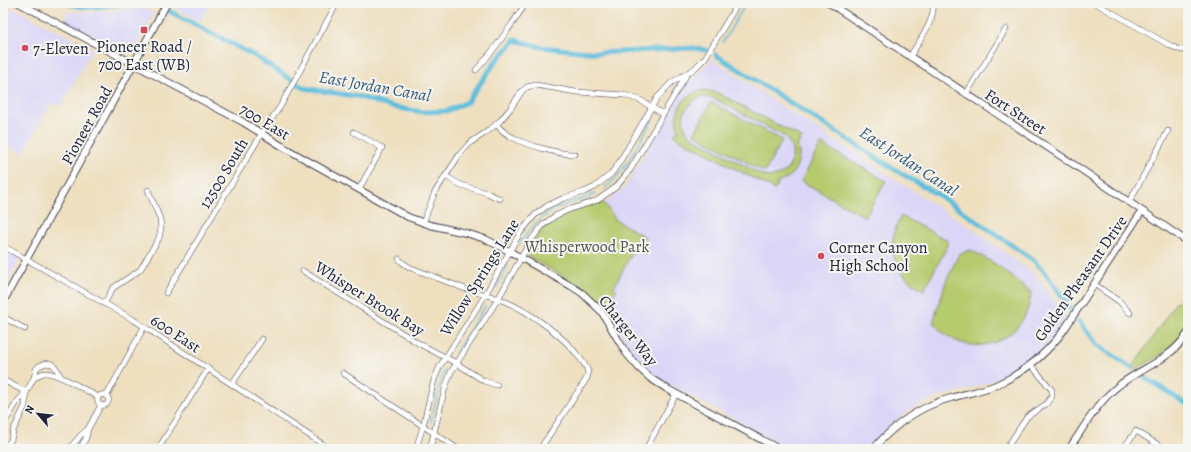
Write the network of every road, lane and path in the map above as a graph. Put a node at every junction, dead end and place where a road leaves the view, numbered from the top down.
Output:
1 (19, 3) edge
2 (168, 3) edge
3 (336, 3) edge
4 (526, 3) edge
5 (738, 3) edge
6 (830, 3) edge
7 (933, 3) edge
8 (1095, 3) edge
9 (1006, 29) dead end
10 (1188, 51) edge
11 (910, 57) junction
12 (134, 64) junction
13 (476, 70) dead end
14 (691, 71) junction
15 (966, 94) junction
16 (652, 106) junction
17 (663, 114) junction
18 (496, 124) junction
19 (1168, 131) dead end
20 (354, 132) dead end
21 (262, 133) junction
22 (575, 154) dead end
23 (445, 176) junction
24 (359, 189) junction
25 (148, 190) dead end
26 (500, 199) dead end
27 (1129, 202) junction
28 (1142, 211) junction
29 (423, 223) junction
30 (1188, 242) edge
31 (3, 246) edge
32 (501, 247) joint
33 (509, 251) junction
34 (520, 258) junction
35 (27, 259) junction
36 (399, 259) dead end
37 (303, 271) dead end
38 (1094, 284) junction
39 (166, 293) dead end
40 (485, 294) junction
41 (498, 298) junction
42 (3, 302) edge
43 (104, 304) junction
44 (1130, 313) dead end
45 (3, 317) edge
46 (144, 327) junction
47 (25, 329) dead end
48 (1188, 333) edge
49 (262, 339) dead end
50 (445, 357) junction
51 (456, 364) junction
52 (1031, 364) junction
53 (208, 369) junction
54 (343, 373) dead end
55 (61, 377) junction
56 (34, 378) junction
57 (3, 380) edge
58 (232, 384) junction
59 (497, 384) dead end
60 (26, 392) junction
61 (676, 394) junction
62 (107, 395) junction
63 (98, 397) junction
64 (101, 405) junction
65 (3, 423) edge
66 (423, 426) junction
67 (88, 429) junction
68 (434, 434) junction
69 (3, 445) edge
70 (69, 449) edge
71 (80, 449) edge
72 (158, 449) edge
73 (330, 449) edge
74 (416, 449) edge
75 (430, 449) edge
76 (458, 449) edge
77 (540, 449) edge
78 (646, 449) edge
79 (779, 449) edge
80 (873, 449) edge
81 (1006, 449) edge
82 (1069, 449) edge
83 (1123, 449) edge
84 (1165, 449) edge

1 - 12 street, 700 East
2 - 12 street, Pioneer Road
3 - 21 street, 12500 South
4 - 13 street
5 - 14 street, Willow Springs Lane
6 - 11 street, Fort Street
7 - 11 street
8 - 10 street
9 - 15 street
11 - 15 street, Fort Street
12 - 21 street, 700 East
12 - 35 street, Pioneer Road
14 - 16 street, Willow Springs Lane
14 - 17 street, Willow Springs Lane
15 - 27 street, Fort Street
16 - 17 street
16 - 18 street
16 - 33 street, Willow Springs Lane
17 - 34 street, Willow Springs Lane
18 - 22 street
18 - 23 street
19 - 27 street
20 - 24 street
21 - 24 street, 700 East
21 - 39 street, 12500 South
23 - 26 street
23 - 29 street
24 - 29 street, 700 East
25 - 43 street
27 - 28 street, Fort Street
28 - 30 street, Fort Street
28 - 38 street, Golden Pheasant Drive
29 - 32 street, 700 East
31 - 35 street, 600 East
32 - 33 street, Charger Way
33 - 34 street, Charger Way
33 - 40 street, Willow Springs Lane
34 - 41 street, Willow Springs Lane
34 - 61 street, Charger Way
35 - 42 street, Pioneer Road
35 - 43 street, 600 East
36 - 40 street
37 - 50 street, Whisper Brook Bay
38 - 44 street
38 - 52 street, Golden Pheasant Drive
40 - 41 street
40 - 50 street, Willow Springs Lane
41 - 51 street, Willow Springs Lane
41 - 77 street
43 - 46 street, 600 East
45 - 47 street
46 - 53 street, 600 East
46 - 62 street
48 - 82 street
49 - 58 street
50 - 51 street, Whisper Brook Bay
50 - 66 street, Willow Springs Lane
51 - 59 street, Whisper Brook Bay
51 - 68 street, Willow Springs Lane
52 - 80 street, Golden Pheasant Drive
52 - 81 street
53 - 58 street, 600 East
53 - 72 street
54 - 66 street
55 - 56 street
55 - 56 street
55 - 63 street
56 - 60 street
57 - 60 street
58 - 73 street, 600 East
60 - 65 street
60 - 69 street
61 - 78 street
61 - 79 street, Charger Way
62 - 63 street
62 - 64 street
63 - 64 street
64 - 67 street
66 - 68 street
66 - 74 street, Willow Springs Lane
67 - 70 street
67 - 71 street
68 - 75 street, Willow Springs Lane
68 - 76 street
83 - 84 street

